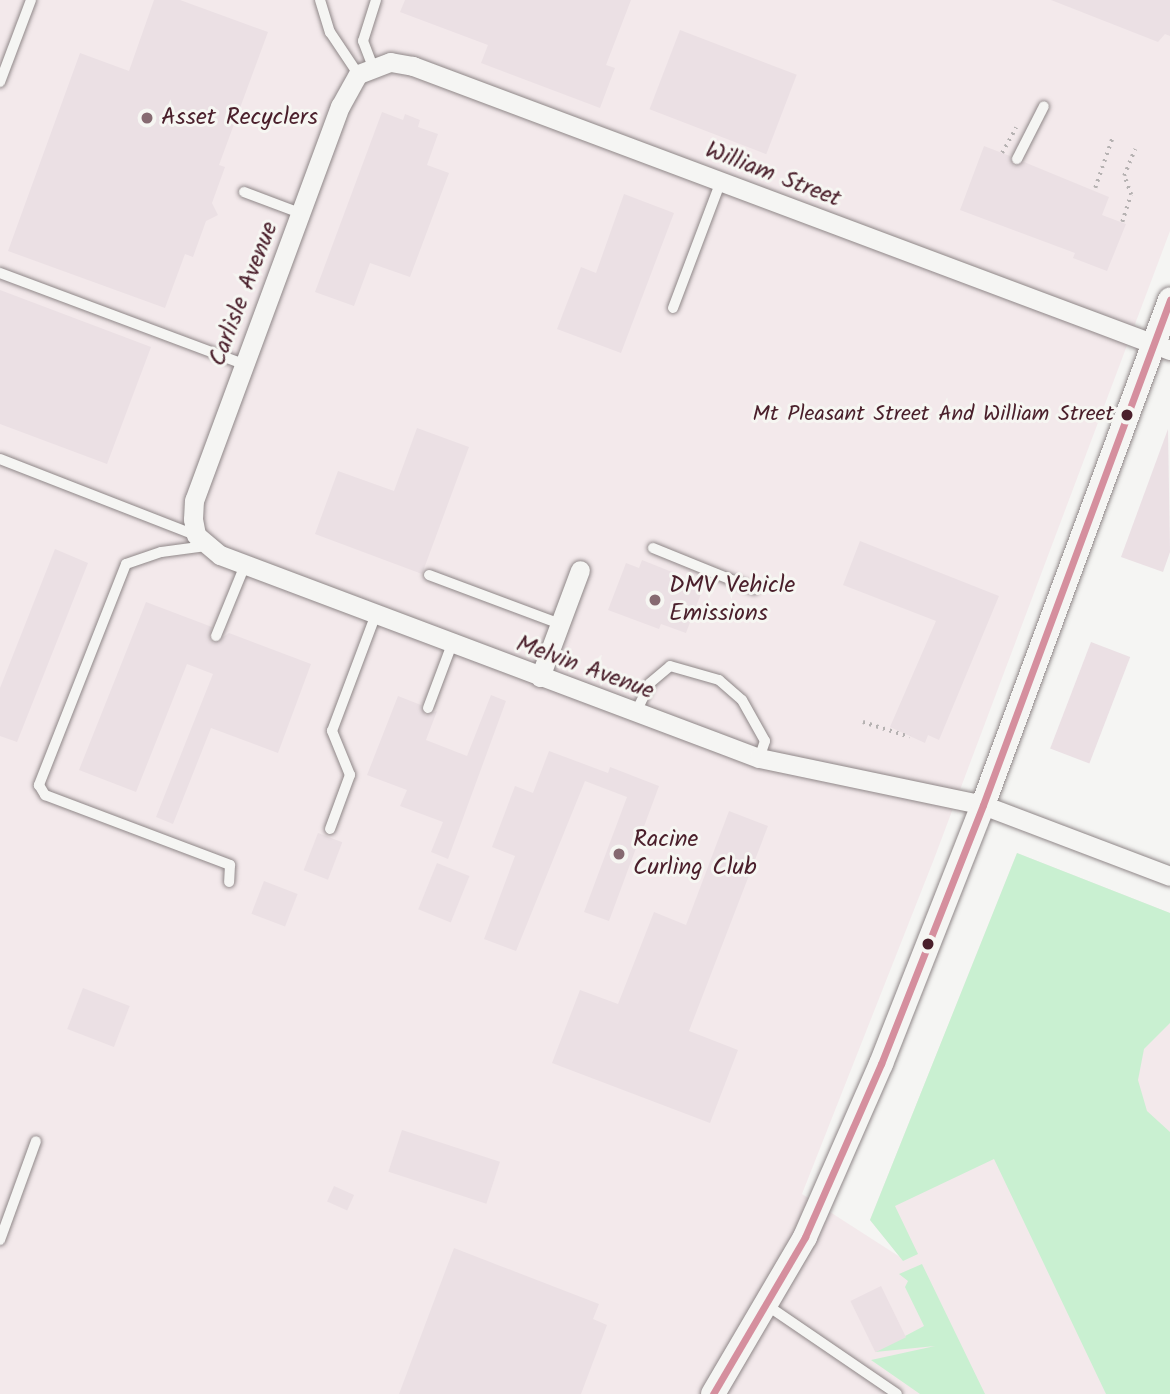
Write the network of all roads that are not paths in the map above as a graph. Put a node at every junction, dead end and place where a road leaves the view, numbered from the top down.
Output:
1 (31, 0) edge
2 (320, 0) edge
3 (376, 0) edge
4 (366, 71) junction
5 (0, 82) edge
6 (1044, 106) dead end
7 (1017, 159) dead end
8 (721, 181) junction
9 (244, 192) dead end
10 (300, 213) junction
11 (0, 273) edge
12 (1170, 300) edge
13 (673, 308) dead end
14 (1162, 347) edge
15 (243, 364) junction
16 (0, 459) edge
17 (201, 540) junction
18 (653, 548) dead end
19 (246, 565) junction
20 (580, 570) dead end
21 (429, 575) dead end
22 (754, 589) dead end
23 (376, 614) junction
24 (561, 624) junction
25 (216, 636) dead end
26 (452, 644) junction
27 (540, 677) junction
28 (428, 708) dead end
29 (636, 712) junction
30 (759, 758) junction
31 (984, 805) junction
32 (330, 829) dead end
33 (1170, 876) edge
34 (229, 882) dead end
35 (36, 1141) dead end
36 (0, 1240) edge
37 (768, 1306) junction
38 (713, 1394) edge
39 (897, 1394) edge

1 - 5 lane
2 - 4 lane
3 - 4 lane
4 - 8 street, William Street
4 - 10 street, Carlisle Avenue
6 - 7 lane
8 - 13 lane
8 - 14 street, William Street
9 - 10 lane
10 - 15 street, Carlisle Avenue
11 - 15 lane
12 - 14 street
14 - 31 street
15 - 17 street, Carlisle Avenue
16 - 17 lane, Melvin Avenue
17 - 19 street, Melvin Avenue
17 - 34 lane
18 - 22 lane
19 - 23 street, Melvin Avenue
19 - 25 lane
20 - 24 street
21 - 24 lane
23 - 26 street, Melvin Avenue
23 - 32 lane
24 - 27 street
26 - 27 street, Melvin Avenue
26 - 28 lane
27 - 29 street, Melvin Avenue
29 - 30 street, Melvin Avenue
29 - 30 lane
30 - 31 street, Melvin Avenue
31 - 33 street, Melvin Avenue
31 - 37 street
35 - 36 lane
37 - 38 street
37 - 39 lane

